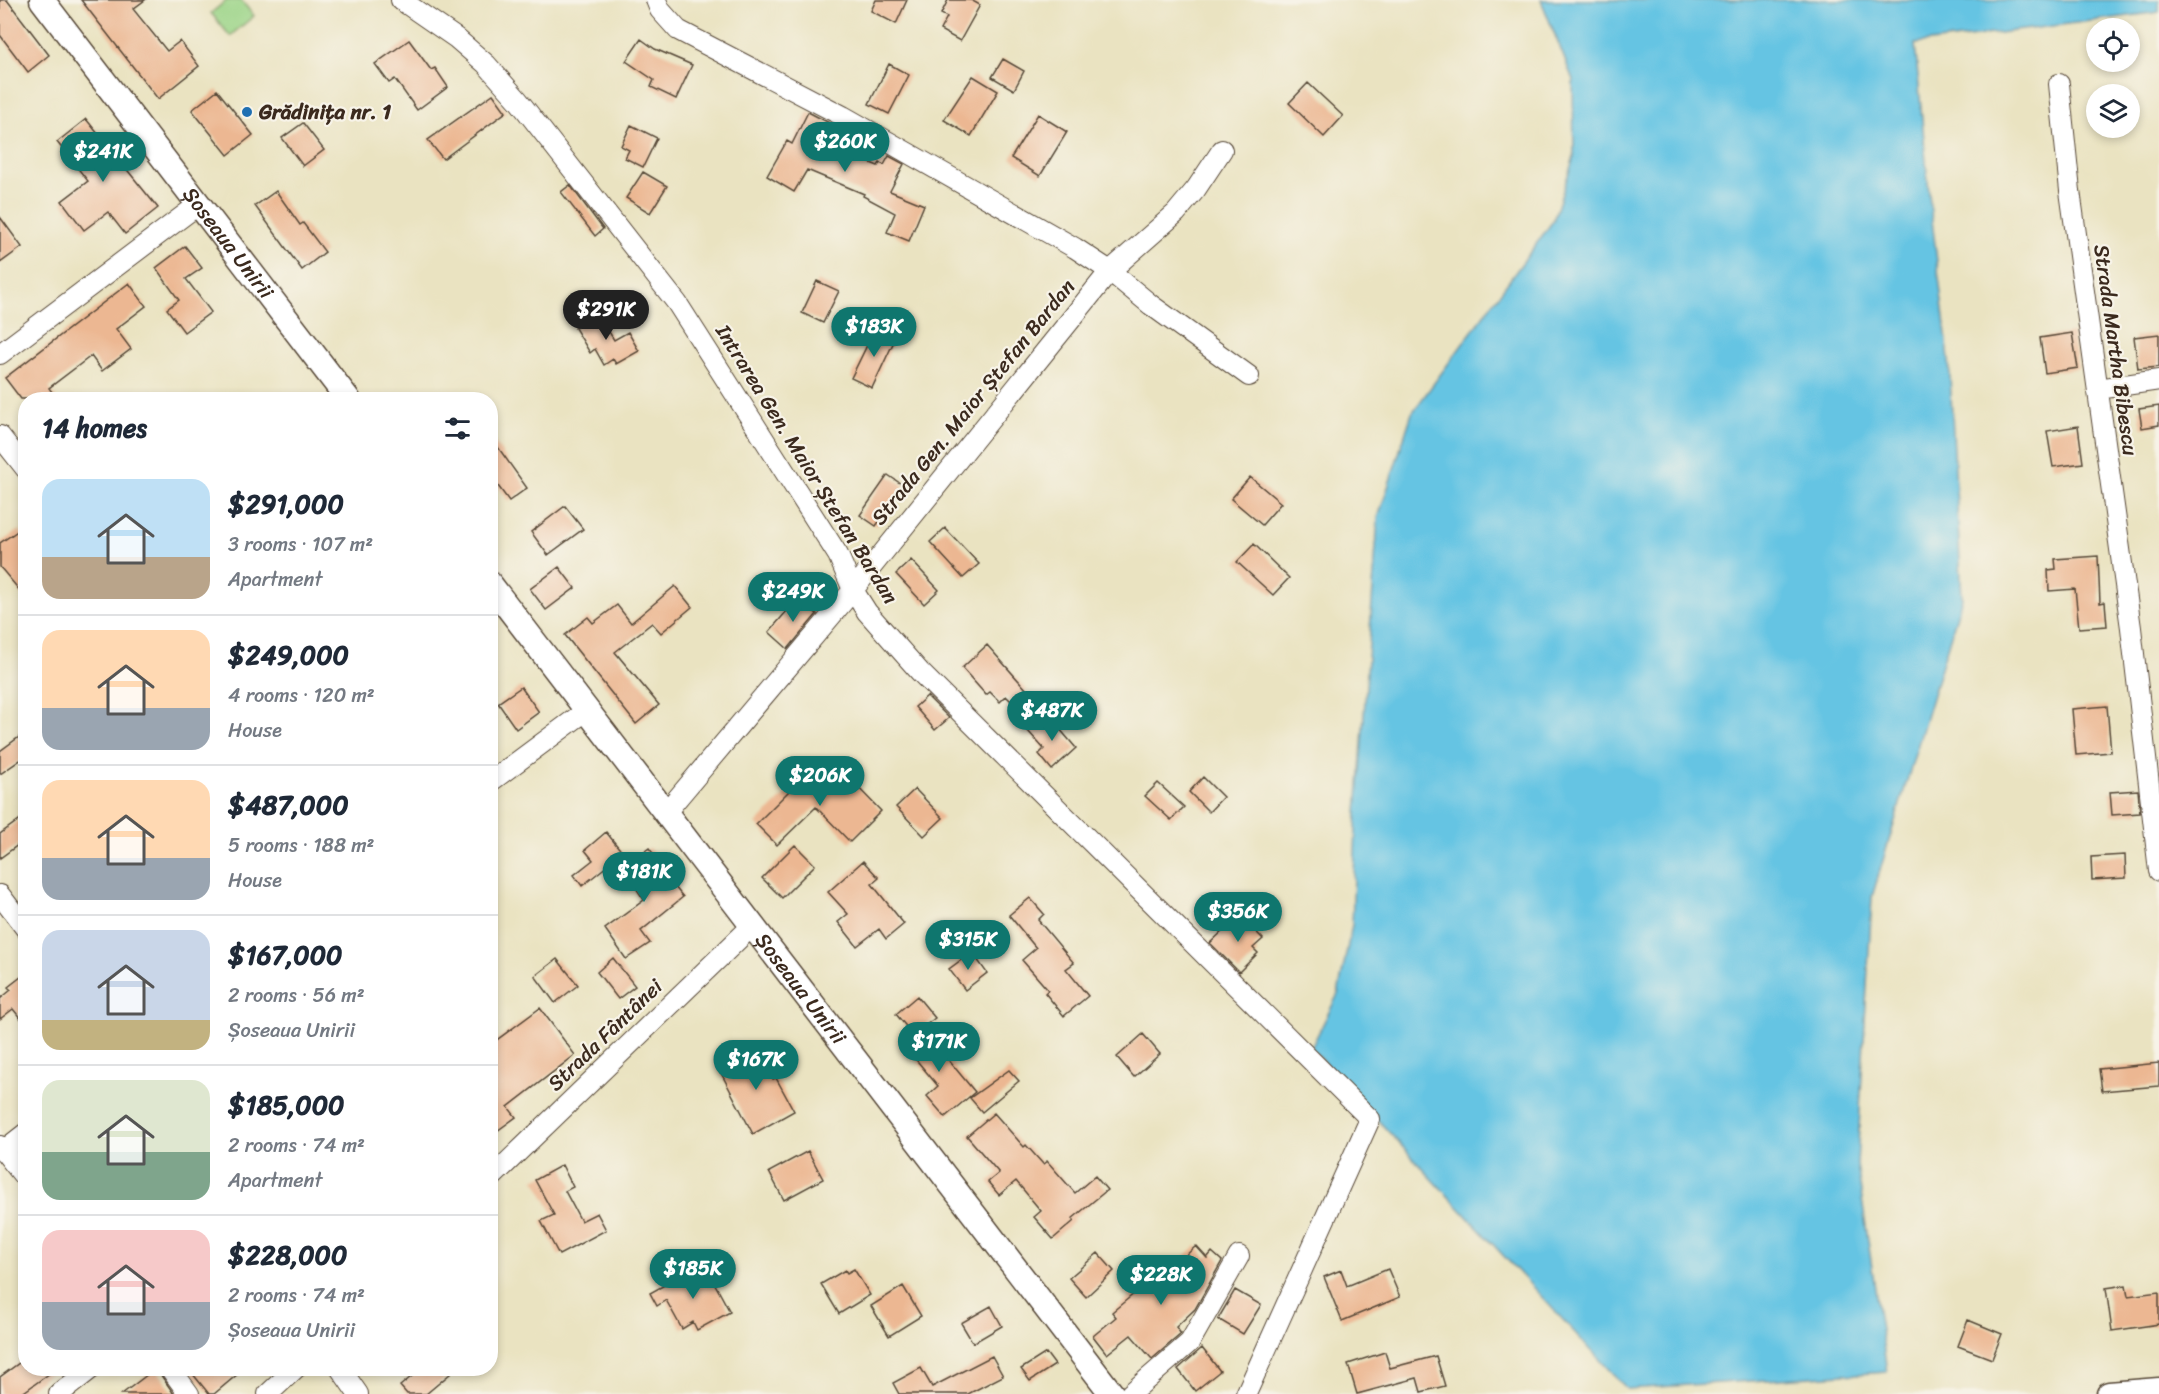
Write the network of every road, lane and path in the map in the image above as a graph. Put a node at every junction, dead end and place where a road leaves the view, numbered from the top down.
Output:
1 (401, 0) edge
2 (656, 0) edge
3 (50, 3) edge
4 (431, 7) edge
5 (2059, 84) dead end
6 (1222, 150) dead end
7 (198, 204) junction
8 (1110, 271) junction
9 (0, 354) edge
10 (1249, 376) dead end
11 (2159, 380) edge
12 (2098, 389) junction
13 (343, 392) edge
14 (0, 436) edge
15 (18, 459) edge
16 (853, 590) junction
17 (498, 594) edge
18 (587, 710) junction
19 (498, 776) edge
20 (666, 812) junction
21 (2159, 871) edge
22 (0, 895) edge
23 (18, 918) edge
24 (752, 926) junction
25 (18, 1138) edge
26 (2, 1148) edge
27 (18, 1169) edge
28 (498, 1171) edge
29 (1239, 1256) dead end
30 (82, 1376) edge
31 (176, 1376) edge
32 (287, 1376) edge
33 (345, 1376) edge
34 (2146, 1392) edge
35 (58, 1394) edge
36 (189, 1394) edge
37 (268, 1394) edge
38 (358, 1394) edge
39 (1112, 1394) edge
40 (1130, 1394) edge
41 (1246, 1394) edge
42 (2109, 1394) edge

1 - 4 street, Intrarea Gen. Maior Ștefan Bardan
2 - 8 street, Strada Gen. Maior Ștefan Bardan
3 - 7 main road, Șoseaua Unirii
4 - 16 street, Intrarea Gen. Maior Ștefan Bardan
5 - 12 street, Strada Martha Bibescu
6 - 8 street
7 - 9 street
7 - 13 main road, Șoseaua Unirii
8 - 10 street, Strada Gen. Maior Ștefan Bardan
8 - 16 street, Strada Gen. Maior Ștefan Bardan
11 - 12 street
12 - 21 street, Strada Martha Bibescu
14 - 15 street
16 - 20 street, Strada Gen. Maior Ștefan Bardan
16 - 41 street, Intrarea Gen. Maior Ștefan Bardan
17 - 18 main road, Șoseaua Unirii
18 - 19 street
18 - 20 main road, Șoseaua Unirii
20 - 24 main road, Șoseaua Unirii
22 - 23 street
24 - 28 street, Strada Fântânei
24 - 39 main road, Șoseaua Unirii
25 - 26 street
26 - 27 street
29 - 40 street
30 - 35 street
31 - 36 street
32 - 37 street
33 - 38 street
34 - 42 main road

